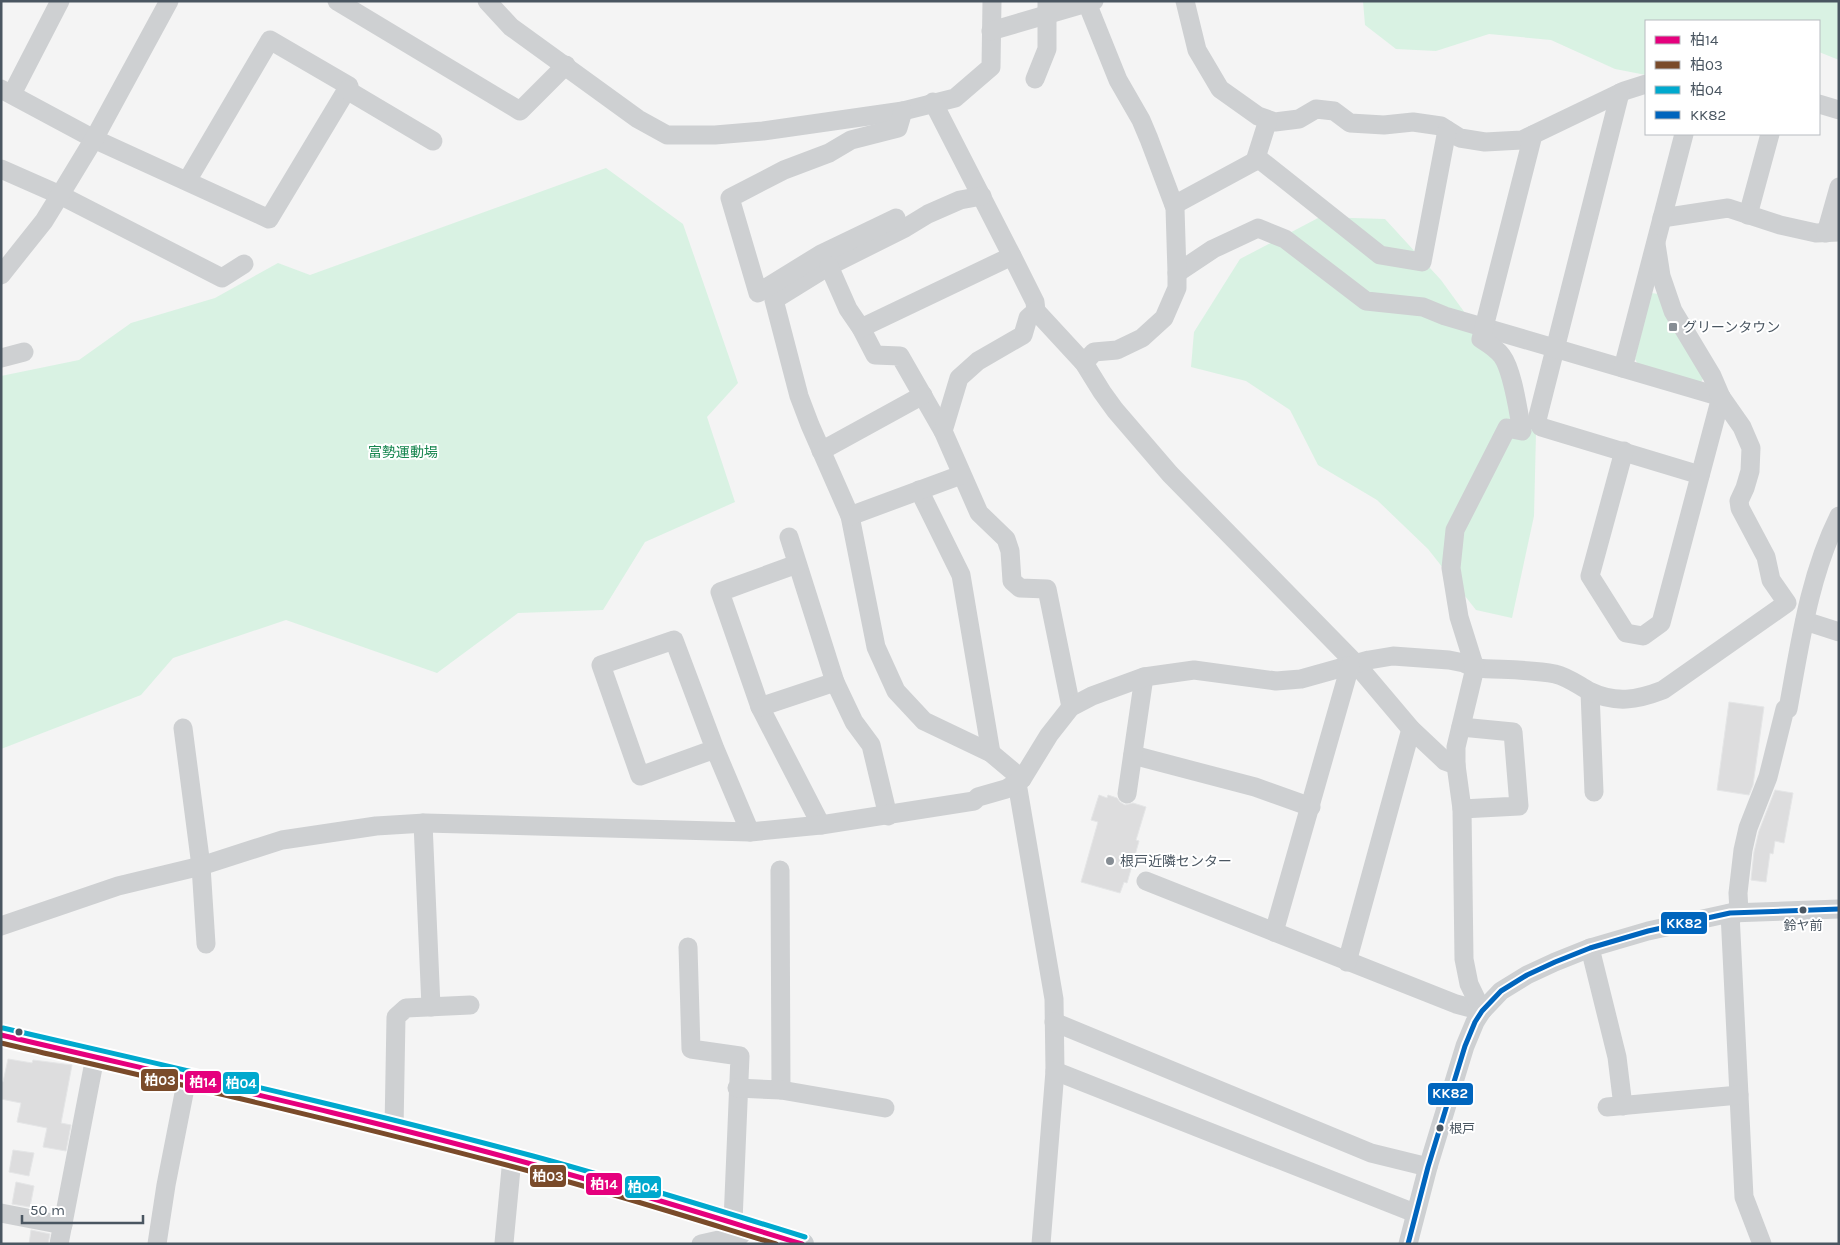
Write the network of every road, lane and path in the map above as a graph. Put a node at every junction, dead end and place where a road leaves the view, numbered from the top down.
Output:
1 (60, 1) edge
2 (169, 1) edge
3 (337, 1) edge
4 (487, 1) edge
5 (992, 1) edge
6 (1185, 1) edge
7 (1091, 2) edge
8 (1047, 8) edge
9 (991, 31) junction
10 (566, 65) junction
11 (1035, 79) dead end
12 (1645, 84) edge
13 (346, 90) junction
14 (6, 91) edge
15 (1620, 93) junction
16 (933, 102) junction
17 (1820, 104) edge
18 (1839, 110) edge
19 (903, 111) junction
20 (1268, 120) junction
21 (1447, 130) junction
22 (1533, 135) junction
23 (1684, 135) edge
24 (1770, 135) edge
25 (94, 139) junction
26 (433, 141) dead end
27 (1255, 161) junction
28 (1, 169) edge
29 (186, 181) junction
30 (1839, 187) edge
31 (978, 189) junction
32 (60, 196) junction
33 (1174, 204) junction
34 (1748, 214) junction
35 (1662, 218) junction
36 (1832, 233) edge
37 (1656, 244) junction
38 (1012, 256) junction
39 (244, 264) dead end
40 (829, 266) junction
41 (1177, 273) junction
42 (1, 275) edge
43 (1036, 311) junction
44 (861, 328) junction
45 (1484, 328) junction
46 (1555, 348) junction
47 (24, 352) dead end
48 (1, 358) edge
49 (1084, 363) junction
50 (1623, 368) junction
51 (923, 395) junction
52 (1721, 397) junction
53 (943, 431) junction
54 (821, 451) junction
55 (1624, 451) junction
56 (961, 475) junction
57 (1700, 475) junction
58 (919, 490) junction
59 (850, 516) junction
60 (1839, 516) edge
61 (789, 537) dead end
62 (797, 564) junction
63 (1813, 584) junction
64 (1787, 603) junction
65 (1805, 621) junction
66 (1839, 632) edge
67 (1353, 665) junction
68 (1474, 668) junction
69 (1144, 678) junction
70 (835, 682) junction
71 (1590, 692) junction
72 (760, 707) junction
73 (1071, 707) junction
74 (1461, 727) junction
75 (184, 728) dead end
76 (1411, 729) junction
77 (715, 750) junction
78 (992, 754) junction
79 (1133, 755) junction
80 (1456, 765) junction
81 (1019, 781) junction
82 (1594, 792) dead end
83 (1127, 794) dead end
84 (1310, 807) junction
85 (1462, 809) junction
86 (888, 816) junction
87 (423, 823) junction
88 (821, 825) junction
89 (750, 832) junction
90 (201, 866) junction
91 (780, 870) dead end
92 (1146, 881) dead end
93 (1839, 909) edge
94 (1734, 913) junction
95 (1, 926) edge
96 (1274, 932) junction
97 (206, 944) dead end
98 (688, 947) dead end
99 (1590, 948) junction
100 (1347, 962) junction
101 (470, 1005) dead end
102 (430, 1007) junction
103 (1482, 1011) junction
104 (1054, 1022) junction
105 (1, 1035) edge
106 (95, 1057) junction
107 (1054, 1071) junction
108 (187, 1078) junction
109 (737, 1088) junction
110 (781, 1090) junction
111 (1739, 1095) junction
112 (885, 1108) dead end
113 (394, 1129) junction
114 (512, 1158) junction
115 (1428, 1168) junction
116 (1416, 1211) junction
117 (1, 1214) edge
118 (63, 1225) junction
119 (739, 1231) edge
120 (504, 1243) edge
121 (59, 1244) edge
122 (157, 1244) edge
123 (701, 1244) edge
124 (803, 1244) edge
125 (1041, 1244) edge
126 (1408, 1244) edge
127 (1762, 1244) edge

1 - 14 street
2 - 25 street
3 - 10 street
4 - 10 street
5 - 9 street
6 - 20 street
7 - 8 street
7 - 33 street
8 - 9 street
8 - 11 street
9 - 16 street
10 - 19 street
12 - 15 street
13 - 26 street
13 - 29 street
13 - 29 street
14 - 25 street
15 - 22 street
15 - 46 street
16 - 19 street
16 - 31 street
17 - 18 street
19 - 31 street
20 - 21 street
20 - 27 street
21 - 22 street
21 - 27 street
22 - 45 street
23 - 35 street
24 - 34 street
25 - 29 street
25 - 32 street
27 - 33 street
28 - 32 street
30 - 36 street
31 - 38 street
31 - 40 street
32 - 39 street
32 - 42 street
33 - 41 street
34 - 35 street
34 - 36 street
35 - 37 street
37 - 50 street
37 - 52 street
38 - 43 street
38 - 44 street
40 - 44 street
40 - 54 street
41 - 45 street
41 - 49 street
43 - 49 street
43 - 53 street
44 - 51 street
45 - 46 street
45 - 68 street
46 - 50 street
46 - 55 street
47 - 48 street
49 - 67 street
50 - 52 street
51 - 53 street
51 - 54 street
52 - 57 street
52 - 64 street
53 - 56 street
54 - 59 street
55 - 57 street
55 - 57 street
56 - 58 street
56 - 73 street
58 - 59 street
58 - 78 street
59 - 78 street
60 - 63 street
61 - 62 street
62 - 70 street
62 - 72 street
63 - 64 street
63 - 65 street
64 - 71 street
65 - 66 street
65 - 94 street
67 - 68 street
67 - 69 street
67 - 76 street
67 - 84 street
68 - 71 street
68 - 74 street
69 - 73 street
69 - 79 street
70 - 72 street
70 - 86 street
71 - 82 street
72 - 88 street
73 - 81 street
74 - 80 street
74 - 85 street
75 - 90 street
76 - 80 street
76 - 100 street
77 - 77 street
77 - 89 street
78 - 81 street
79 - 83 street
79 - 84 street
80 - 85 street
81 - 86 street
81 - 104 street
84 - 96 street
85 - 103 street
86 - 88 street
87 - 89 street
87 - 90 street
87 - 102 street
88 - 89 street
90 - 95 street
90 - 97 street
91 - 110 street
92 - 96 street
93 - 94 street
94 - 99 street
94 - 111 street
96 - 100 street
98 - 109 street
99 - 103 street
99 - 111 street
100 - 103 street
101 - 102 street
102 - 113 street
103 - 115 street
104 - 107 street
104 - 115 street
105 - 106 main road
106 - 108 main road
106 - 118 street
107 - 116 street
107 - 125 street
108 - 113 main road
108 - 122 street
109 - 110 street
109 - 119 street
110 - 112 street
111 - 127 street
113 - 114 main road
114 - 119 main road
114 - 120 street
115 - 116 street
116 - 126 street
117 - 118 street
118 - 121 street
119 - 123 street
119 - 124 main road

